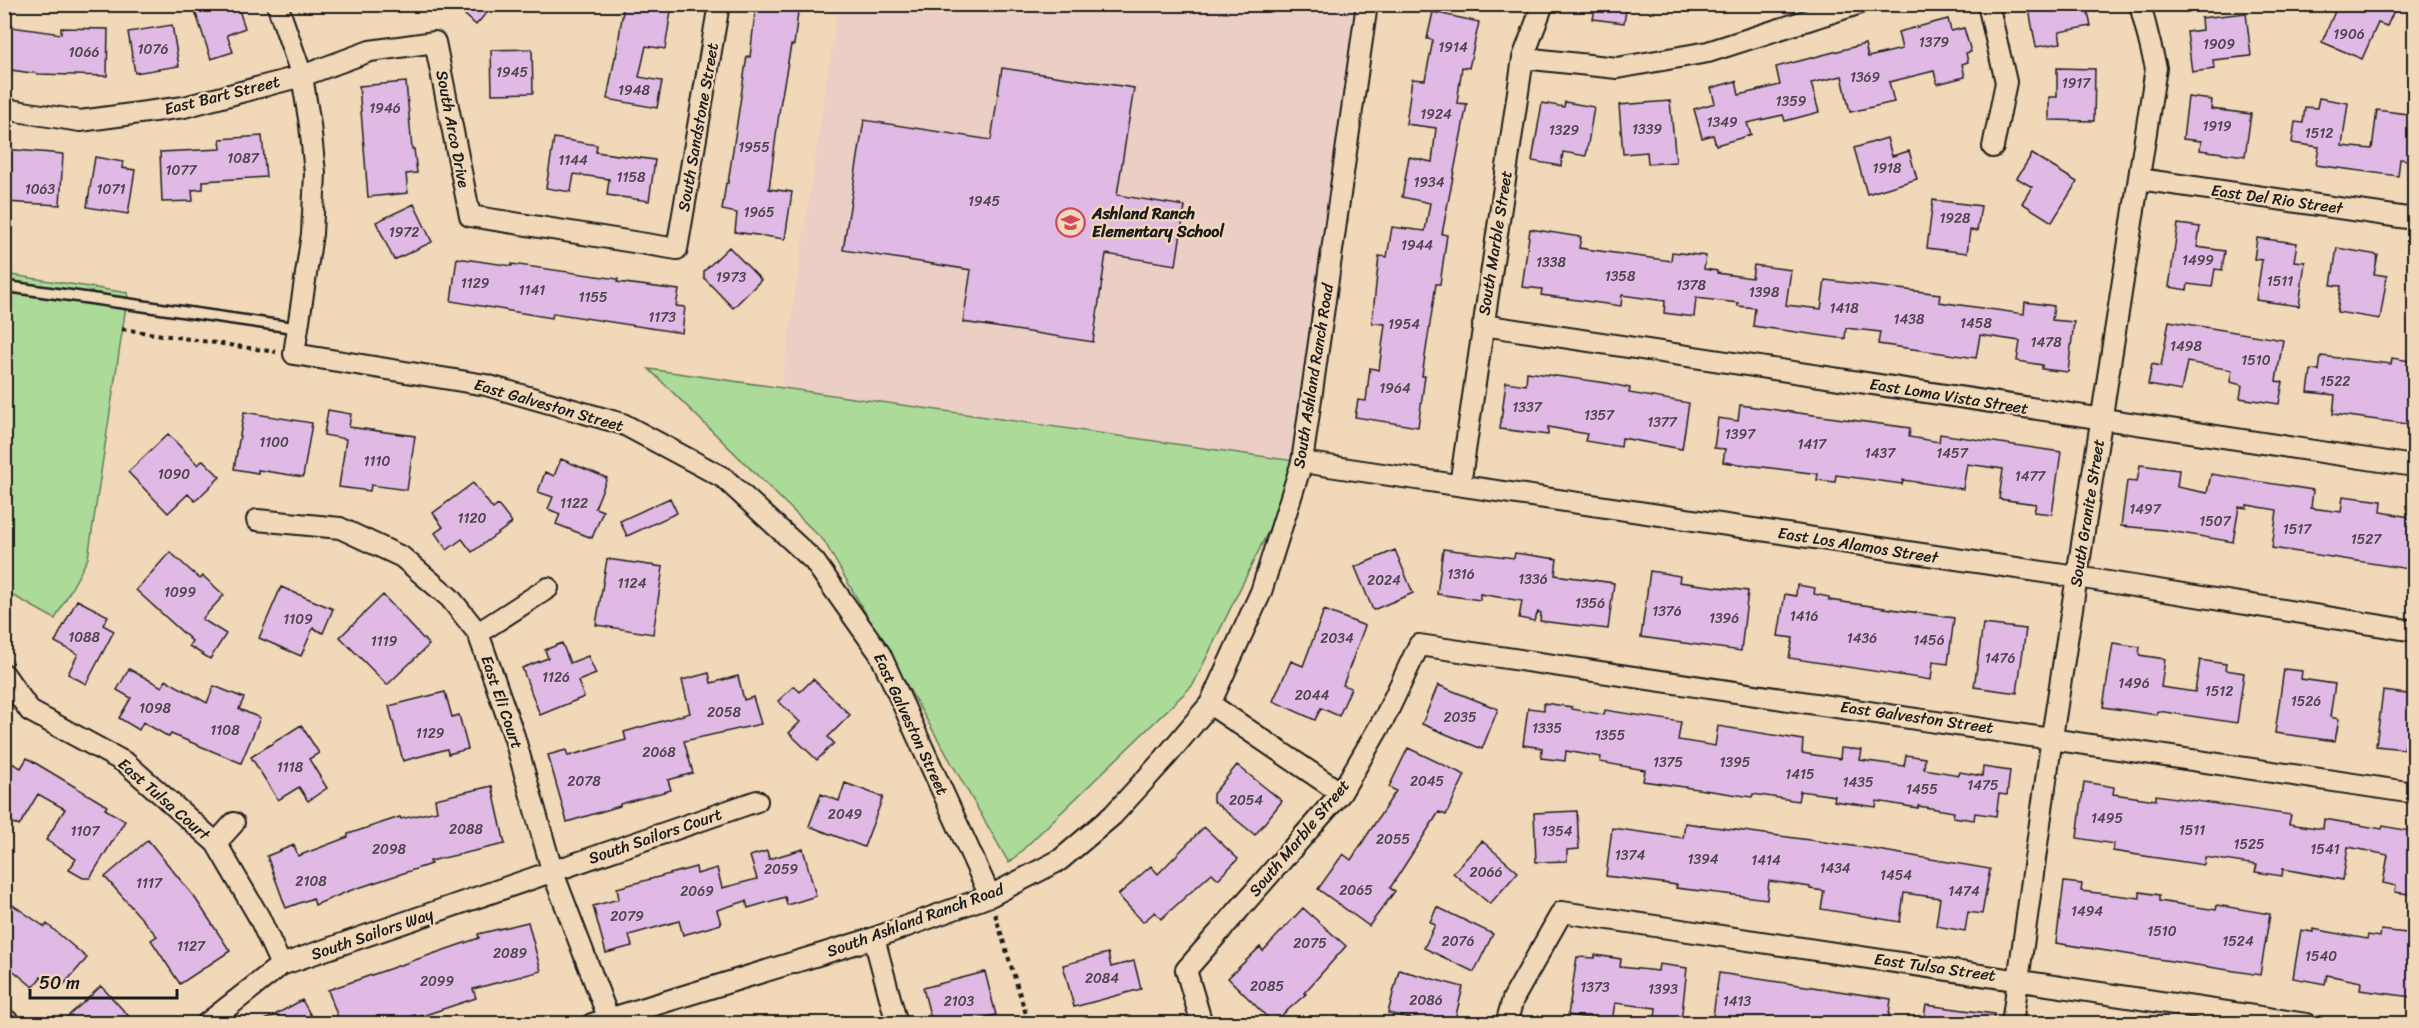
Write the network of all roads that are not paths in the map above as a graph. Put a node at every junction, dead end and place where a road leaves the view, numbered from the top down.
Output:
1 (277, 4) edge
2 (719, 4) edge
3 (1367, 4) edge
4 (1543, 4) edge
5 (1858, 4) edge
6 (1988, 4) edge
7 (2140, 4) edge
8 (435, 42) joint
9 (1523, 58) junction
10 (302, 76) junction
11 (4, 110) edge
12 (1993, 147) dead end
13 (2139, 179) junction
14 (470, 216) joint
15 (2415, 219) edge
16 (4, 286) edge
17 (1483, 325) junction
18 (297, 328) junction
19 (2101, 419) junction
20 (1302, 462) junction
21 (2415, 466) edge
22 (1460, 485) junction
23 (257, 520) dead end
24 (2077, 577) junction
25 (548, 588) dead end
26 (2415, 631) edge
27 (478, 633) junction
28 (1419, 645) joint
29 (4, 674) edge
30 (1210, 704) junction
31 (2052, 737) junction
32 (1341, 793) junction
33 (2415, 793) edge
34 (757, 801) dead end
35 (234, 823) dead end
36 (216, 843) junction
37 (552, 870) junction
38 (990, 896) junction
39 (874, 938) junction
40 (281, 965) junction
41 (2019, 979) junction
42 (4, 1018) edge
43 (600, 1020) edge
44 (11, 1023) edge
45 (206, 1023) edge
46 (897, 1023) edge
47 (1202, 1023) edge
48 (1506, 1023) edge
49 (2012, 1023) edge
50 (2307, 1023) edge

1 - 10 street
2 - 14 street, South Sandstone Street
3 - 20 street, South Ashland Ranch Road
4 - 9 street, South Marble Street
5 - 9 street
6 - 12 street
7 - 13 street, South Granite Street
8 - 10 street, East Bart Street
8 - 14 street, South Arco Drive
9 - 17 street, South Marble Street
10 - 11 street, East Bart Street
10 - 18 street
13 - 15 street, East Del Rio Street
13 - 19 street, South Granite Street
16 - 18 lane
17 - 19 street, East Loma Vista Street
17 - 22 street, South Marble Street
18 - 38 street, East Galveston Street
19 - 21 street, East Loma Vista Street
19 - 24 street, South Granite Street
20 - 22 street, East Los Alamos Street
20 - 30 street, South Ashland Ranch Road
22 - 24 street, East Los Alamos Street
23 - 27 street, East Eli Court
24 - 26 street, East Los Alamos Street
24 - 31 street, South Granite Street
25 - 27 street
27 - 37 street, East Eli Court
28 - 31 street, East Galveston Street
28 - 32 street, South Marble Street
29 - 36 street, East Tulsa Court
30 - 32 street
30 - 38 street, South Ashland Ranch Road
31 - 33 street, East Galveston Street
31 - 41 street, South Granite Street
32 - 47 street, South Marble Street
34 - 37 street, South Sailors Court
35 - 36 street
36 - 40 street, East Tulsa Court
37 - 40 street, South Sailors Way
37 - 43 street, East Eli Court
38 - 39 street, South Ashland Ranch Road
39 - 43 street, South Ashland Ranch Road
39 - 46 street
40 - 45 street, South Sailors Way
41 - 48 street, East Tulsa Street
41 - 49 street, South Granite Street
41 - 50 street, East Tulsa Street
42 - 44 street

